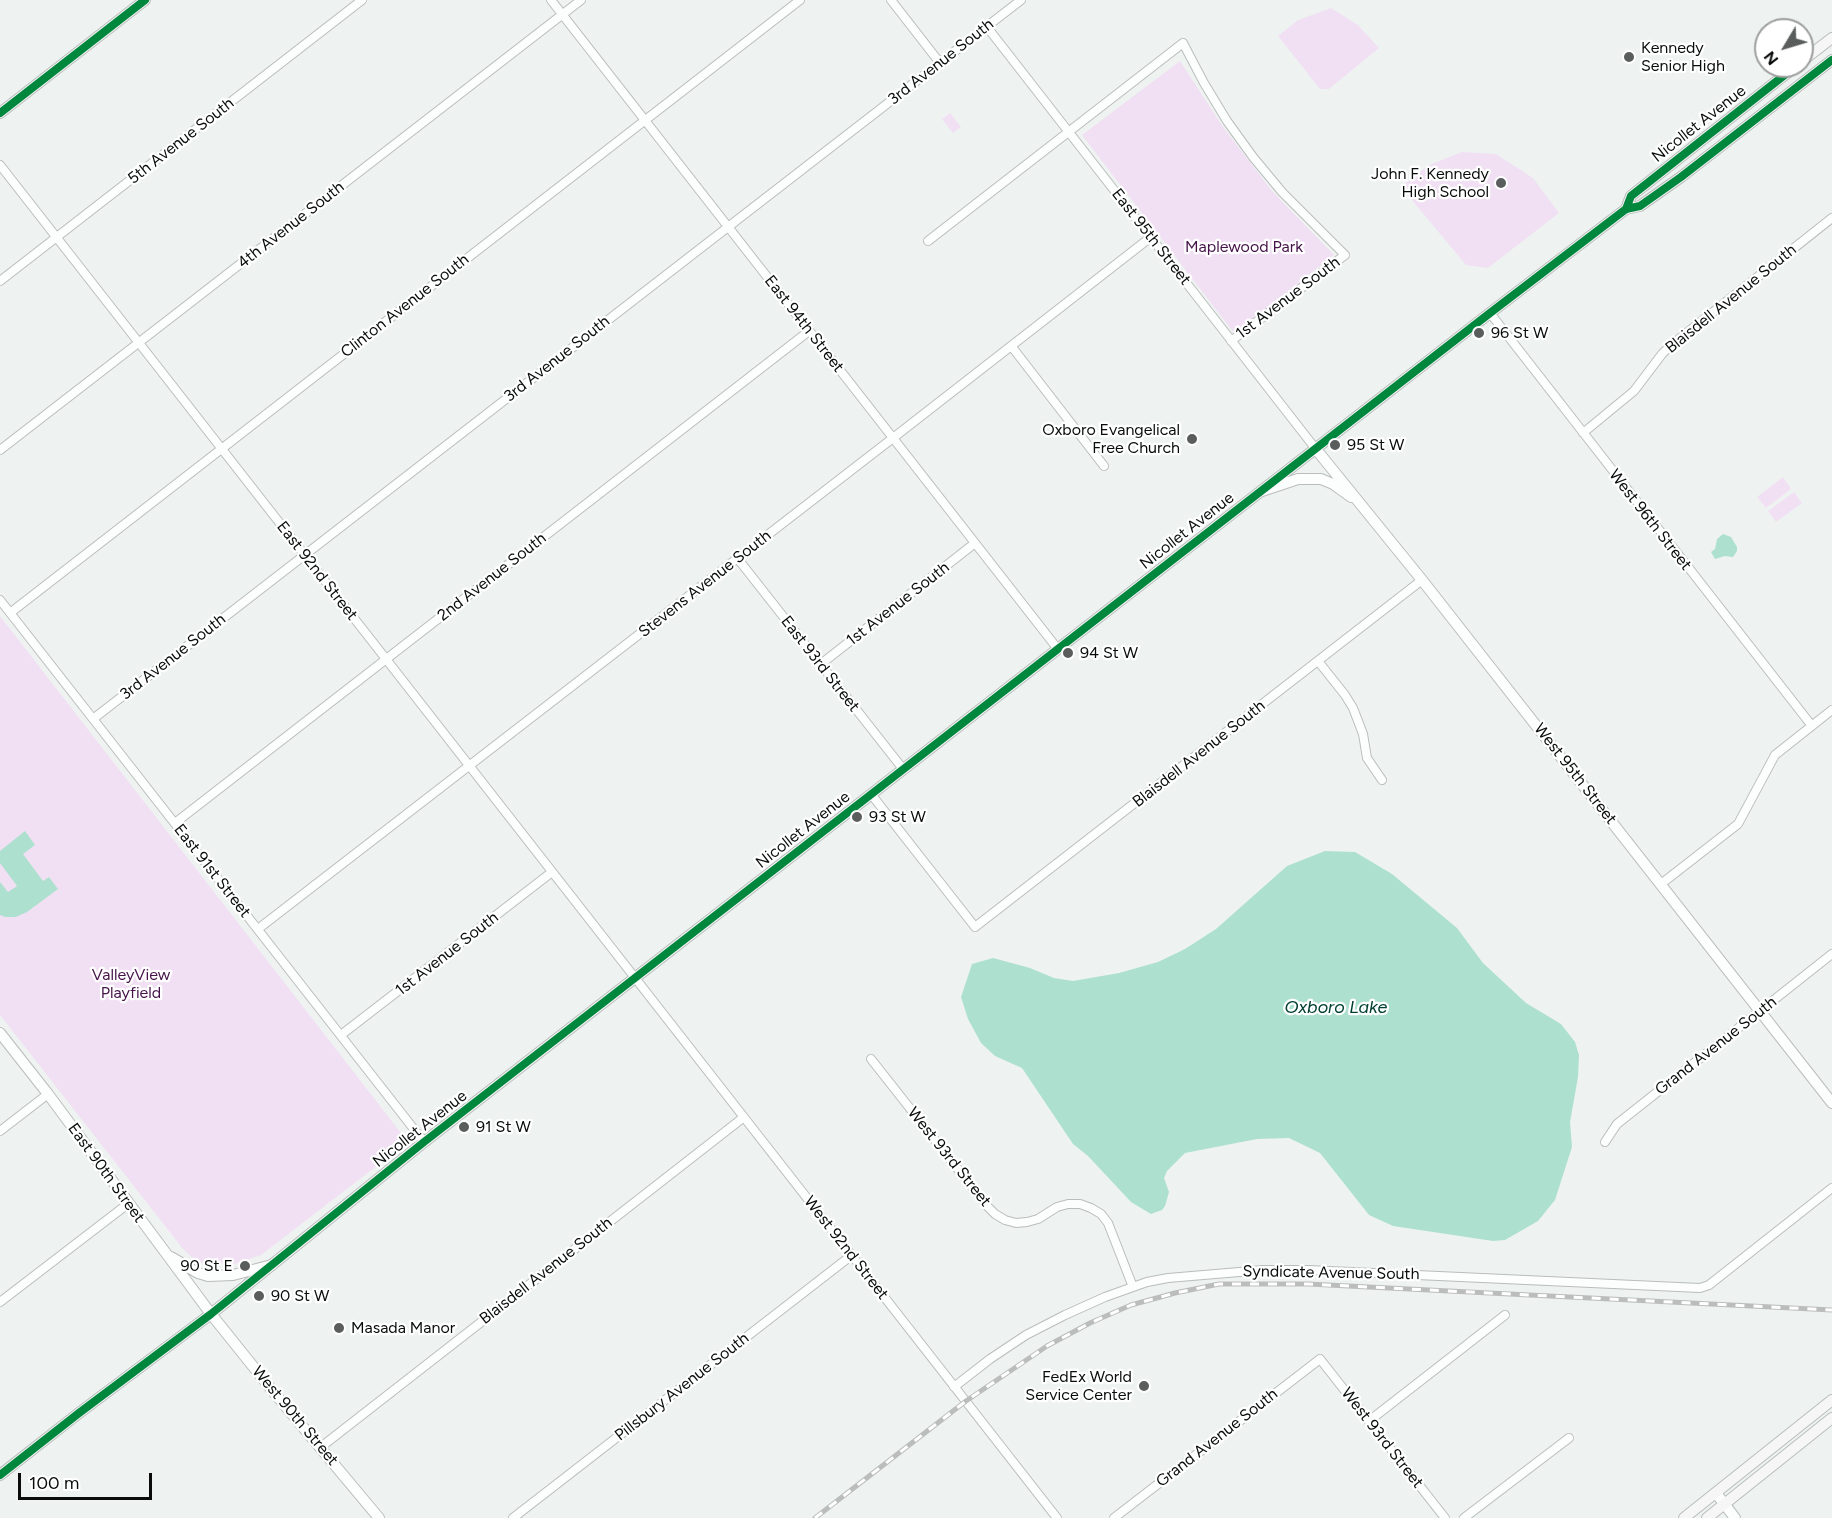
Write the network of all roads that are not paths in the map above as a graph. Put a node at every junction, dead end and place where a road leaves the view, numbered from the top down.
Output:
1 (146, 0) edge
2 (362, 0) edge
3 (551, 0) edge
4 (581, 0) edge
5 (800, 0) edge
6 (891, 0) edge
7 (1021, 0) edge
8 (562, 15) junction
9 (987, 27) junction
10 (1832, 38) edge
11 (1814, 52) edge
12 (1832, 60) edge
13 (940, 63) junction
14 (1814, 74) edge
15 (1781, 78) edge
16 (1809, 78) edge
17 (0, 113) edge
18 (645, 121) junction
19 (1069, 132) junction
20 (0, 165) edge
21 (1626, 209) junction
22 (1832, 218) edge
23 (727, 226) junction
24 (57, 237) junction
25 (1151, 237) junction
26 (928, 241) dead end
27 (0, 281) edge
28 (1490, 312) junction
29 (809, 331) junction
30 (1231, 341) junction
31 (139, 343) junction
32 (1012, 347) junction
33 (1583, 433) junction
34 (893, 438) junction
35 (1315, 448) junction
36 (222, 449) junction
37 (0, 450) edge
38 (1104, 466) dead end
39 (1259, 492) junction
40 (1362, 505) junction
41 (975, 543) junction
42 (304, 555) junction
43 (738, 559) junction
44 (1422, 580) junction
45 (0, 600) edge
46 (10, 613) junction
47 (1058, 648) junction
48 (386, 659) junction
49 (1318, 661) junction
50 (820, 664) junction
51 (1832, 710) edge
52 (93, 719) junction
53 (1812, 726) junction
54 (469, 766) junction
55 (903, 769) junction
56 (1382, 780) dead end
57 (871, 794) junction
58 (175, 823) junction
59 (552, 872) junction
60 (1661, 884) junction
61 (258, 929) junction
62 (1832, 954) edge
63 (634, 978) junction
64 (1760, 1012) junction
65 (0, 1033) edge
66 (341, 1035) junction
67 (871, 1059) dead end
68 (48, 1094) junction
69 (1832, 1103) edge
70 (744, 1118) junction
71 (0, 1131) edge
72 (424, 1142) junction
73 (1605, 1142) dead end
74 (1832, 1188) edge
75 (129, 1203) junction
76 (165, 1253) junction
77 (852, 1256) junction
78 (272, 1265) junction
79 (1133, 1287) junction
80 (0, 1302) edge
81 (211, 1314) junction
82 (1505, 1315) dead end
83 (1320, 1359) joint
84 (954, 1387) junction
85 (1832, 1400) edge
86 (1832, 1418) edge
87 (1369, 1421) junction
88 (1569, 1438) dead end
89 (321, 1447) junction
90 (1, 1472) edge
91 (1716, 1493) junction
92 (1725, 1505) junction
93 (378, 1518) edge
94 (513, 1518) edge
95 (1057, 1518) edge
96 (1114, 1518) edge
97 (1445, 1518) edge
98 (1464, 1518) edge
99 (1684, 1518) edge
100 (1707, 1518) edge
101 (1735, 1518) edge

1 - 17 main road
2 - 24 street, 5th Avenue South
3 - 8 street, East 94th Street
4 - 8 street, 4th Avenue South
5 - 18 street, Clinton Avenue South
6 - 13 street
7 - 9 street, 3rd Avenue South
8 - 18 street, East 94th Street
8 - 31 street, 4th Avenue South
9 - 13 street, 3rd Avenue South
9 - 19 street, East 95th Street
10 - 11 main road, Nicollet Avenue
12 - 14 main road, Nicollet Avenue
13 - 23 street, 3rd Avenue South
15 - 21 main road, Nicollet Avenue
16 - 21 main road, Nicollet Avenue
18 - 23 street, East 94th Street
18 - 36 street, Clinton Avenue South
19 - 25 street, East 95th Street
19 - 26 street
19 - 30 street, 1st Avenue South
20 - 24 street, East 92nd Street
21 - 28 main road, Nicollet Avenue
22 - 33 street, Blaisdell Avenue South
23 - 29 street, East 94th Street
23 - 42 street, 3rd Avenue South
24 - 27 street, 5th Avenue South
24 - 31 street, East 92nd Street
25 - 30 street, East 95th Street
25 - 32 street, Stevens Avenue South
28 - 33 street, West 96th Street
28 - 35 main road, Nicollet Avenue
29 - 34 street, East 94th Street
29 - 48 street, 2nd Avenue South
30 - 35 street, East 95th Street
31 - 36 street, East 92nd Street
31 - 37 street, 4th Avenue South
32 - 34 street, Stevens Avenue South
32 - 38 street
33 - 53 street, West 96th Street
34 - 41 street, East 94th Street
34 - 43 street, Stevens Avenue South
35 - 39 main road, Nicollet Avenue
35 - 40 street, West 95th Street
36 - 42 street, East 92nd Street
36 - 46 street, Clinton Avenue South
39 - 40 street
39 - 47 main road, Nicollet Avenue
40 - 44 street, West 95th Street
41 - 47 street, East 94th Street
41 - 50 street, 1st Avenue South
42 - 48 street, East 92nd Street
42 - 52 street, 3rd Avenue South
43 - 50 street, East 93rd Street
43 - 54 street, Stevens Avenue South
44 - 49 street, Blaisdell Avenue South
44 - 60 street, West 95th Street
45 - 46 street, East 91st Street
46 - 52 street, East 91st Street
47 - 55 main road, Nicollet Avenue
48 - 54 street, East 92nd Street
48 - 58 street, 2nd Avenue South
49 - 56 street
49 - 57 street, Blaisdell Avenue South
50 - 55 street, East 93rd Street
51 - 53 street
52 - 58 street, East 91st Street
53 - 60 street
54 - 59 street, East 92nd Street
54 - 61 street, Stevens Avenue South
55 - 57 main road, Nicollet Avenue
57 - 63 main road, Nicollet Avenue
58 - 61 street, East 91st Street
59 - 63 street, East 92nd Street
59 - 66 street, 1st Avenue South
60 - 64 street, West 95th Street
61 - 66 street, East 91st Street
62 - 64 street, Grand Avenue South
63 - 70 street, West 92nd Street
63 - 72 main road, Nicollet Avenue
64 - 69 street, West 95th Street
64 - 73 street, Grand Avenue South
65 - 68 street, East 90th Street
66 - 72 street, East 91st Street
67 - 79 street, West 93rd Street
68 - 71 street
68 - 75 street, East 90th Street
70 - 77 street, West 92nd Street
70 - 89 street, Blaisdell Avenue South
72 - 78 main road, Nicollet Avenue
74 - 79 street, Syndicate Avenue South
75 - 76 street, East 90th Street
75 - 80 street
76 - 78 street
76 - 81 street, East 90th Street
77 - 84 street, West 92nd Street
77 - 94 street, Pillsbury Avenue South
78 - 81 main road, Nicollet Avenue
79 - 84 street, Syndicate Avenue South
81 - 89 street, West 90th Street
81 - 90 main road, Nicollet Avenue
82 - 87 street
83 - 87 street, West 93rd Street
83 - 96 street, Grand Avenue South
84 - 95 street, West 92nd Street
85 - 91 main road
86 - 92 main road
87 - 97 street, West 93rd Street
88 - 98 street
89 - 93 street, West 90th Street
91 - 92 street
91 - 99 main road
92 - 100 main road
92 - 101 street

